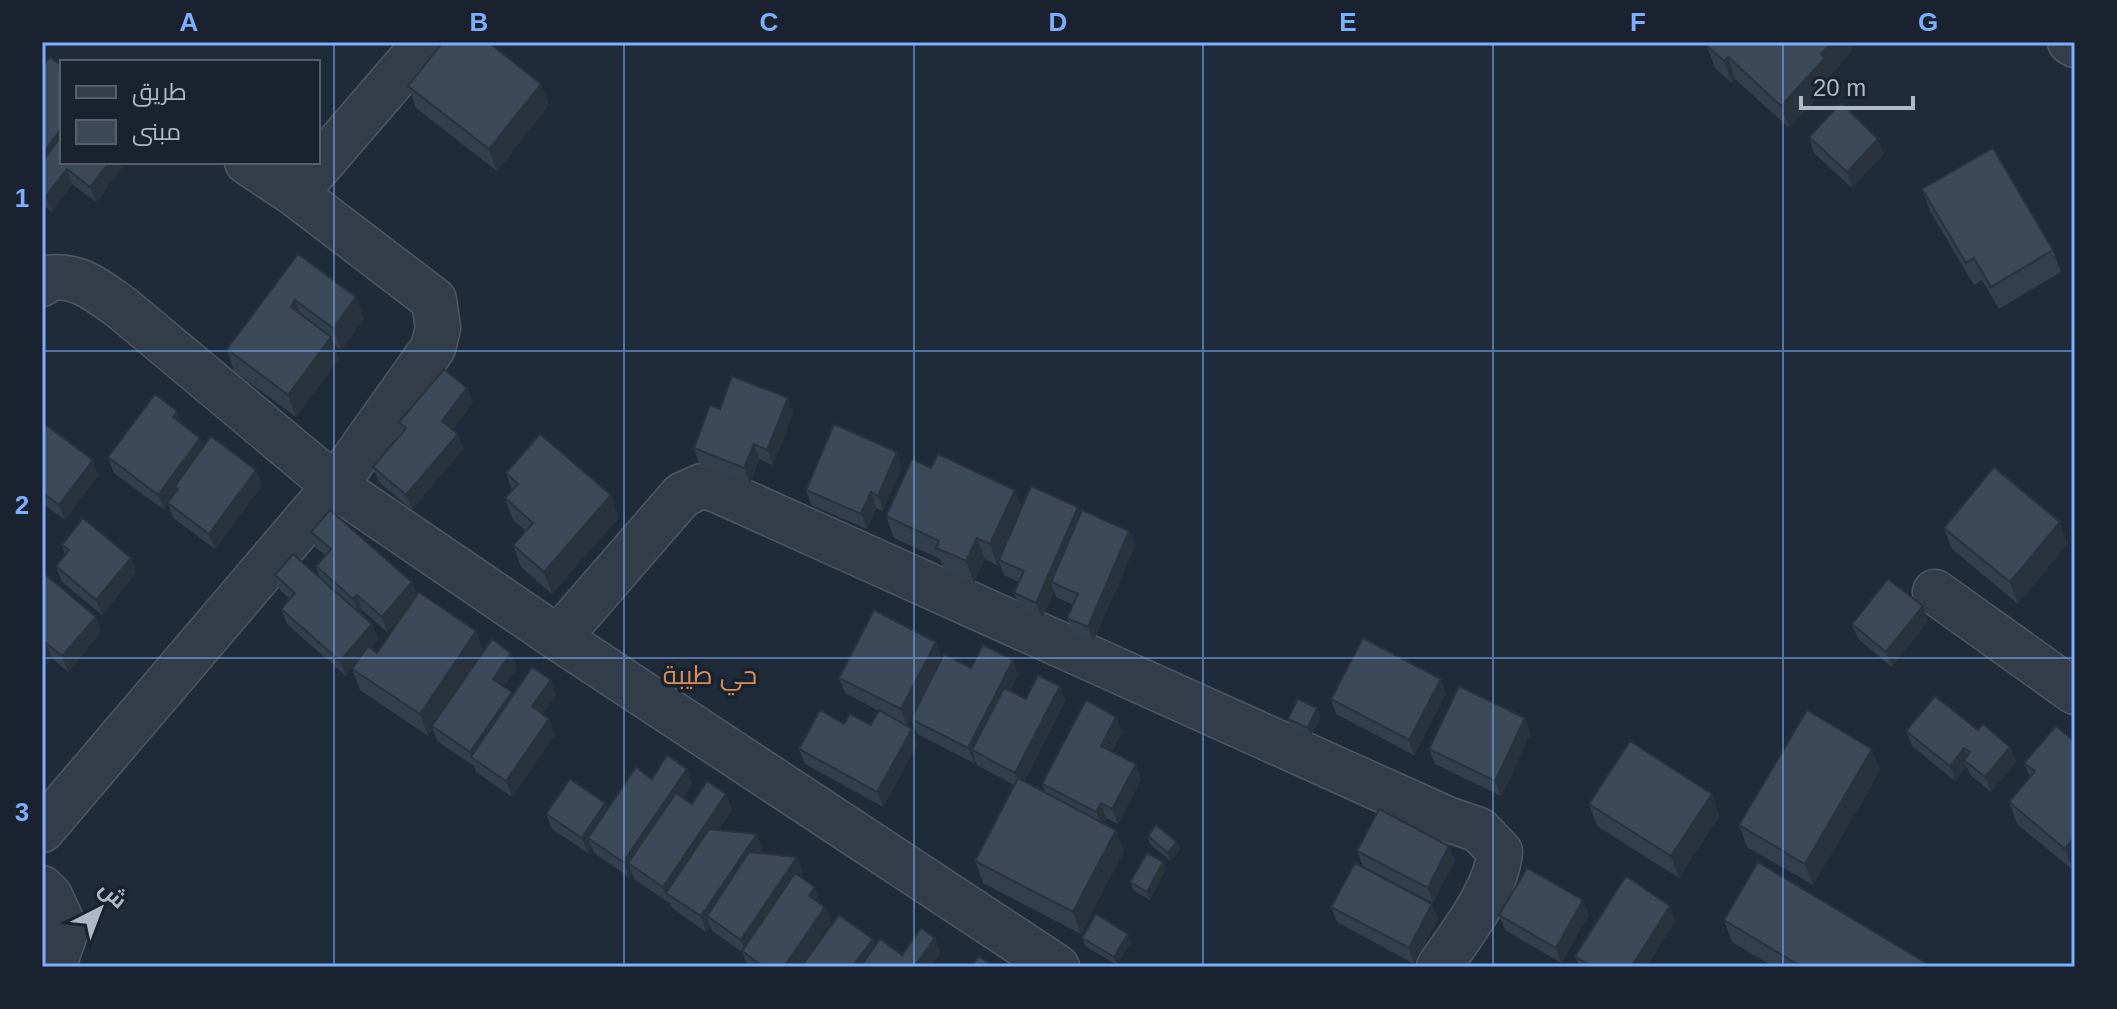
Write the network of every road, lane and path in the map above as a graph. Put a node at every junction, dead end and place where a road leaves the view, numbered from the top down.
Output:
1 (426, 42) edge
2 (250, 164) edge
3 (295, 194) junction
4 (42, 284) edge
5 (335, 486) junction
6 (1935, 592) dead end
7 (558, 638) junction
8 (2075, 692) edge
9 (42, 830) edge
10 (42, 888) edge
11 (53, 967) edge
12 (1057, 967) edge
13 (1439, 967) edge

1 - 3 street
2 - 3 street
3 - 5 street
4 - 5 street
5 - 7 street
5 - 9 street
6 - 8 street
7 - 12 street
7 - 13 street
10 - 11 street

